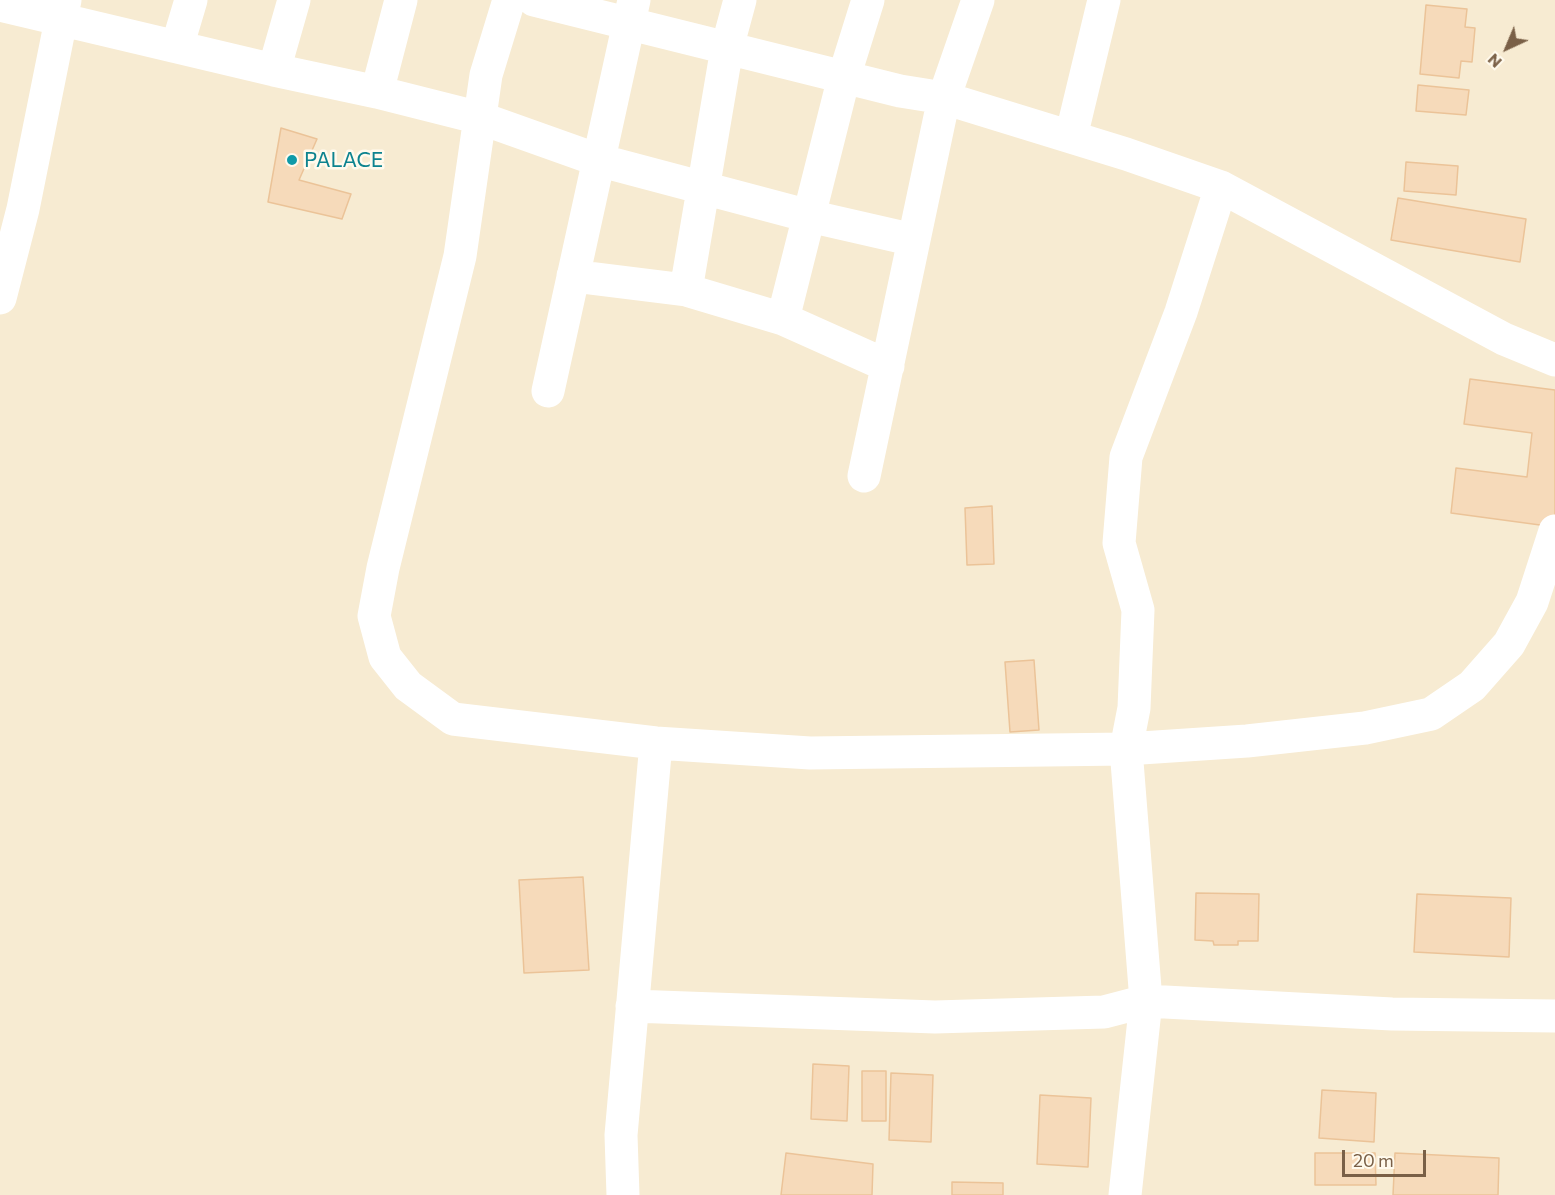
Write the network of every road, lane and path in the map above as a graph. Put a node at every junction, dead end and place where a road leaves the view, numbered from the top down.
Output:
1 (191, 0) edge
2 (294, 0) edge
3 (401, 0) edge
4 (508, 0) edge
5 (534, 0) edge
6 (740, 0) edge
7 (868, 0) edge
8 (978, 0) edge
9 (1104, 0) edge
10 (0, 5) edge
11 (62, 10) edge
12 (631, 12) edge
13 (177, 47) junction
14 (727, 48) junction
15 (274, 70) junction
16 (844, 77) junction
17 (377, 92) junction
18 (944, 98) junction
19 (480, 118) junction
20 (1071, 137) junction
21 (598, 160) junction
22 (703, 187) junction
23 (1221, 187) junction
24 (809, 216) junction
25 (914, 240) junction
26 (573, 276) junction
27 (686, 290) junction
28 (0, 298) edge
29 (783, 319) junction
30 (1555, 360) edge
31 (888, 366) junction
32 (548, 391) dead end
33 (864, 476) dead end
34 (1555, 531) edge
35 (1547, 581) edge
36 (656, 743) junction
37 (1126, 749) junction
38 (1146, 1001) junction
39 (632, 1006) junction
40 (1555, 1016) edge
41 (623, 1195) edge
42 (1125, 1195) edge

1 - 13 street
2 - 15 street
3 - 17 street
4 - 19 street
5 - 12 street
6 - 14 street
7 - 16 street
8 - 18 street
9 - 20 street
10 - 11 street
11 - 13 street
11 - 28 street
12 - 14 street
12 - 21 street
13 - 15 street
14 - 16 street
14 - 22 street
15 - 17 street
16 - 18 street
16 - 24 street
17 - 19 street
18 - 20 street
18 - 25 street
19 - 21 street
19 - 36 street
20 - 23 street
21 - 22 street
21 - 26 street
22 - 24 street
22 - 27 street
23 - 30 street
23 - 37 street
24 - 25 street
24 - 29 street
25 - 31 street
26 - 27 street
26 - 32 street
27 - 29 street
29 - 31 street
31 - 33 street
34 - 35 street
35 - 37 street
36 - 37 street
36 - 39 street
37 - 38 street
38 - 39 street
38 - 40 street
38 - 42 street
39 - 41 street

